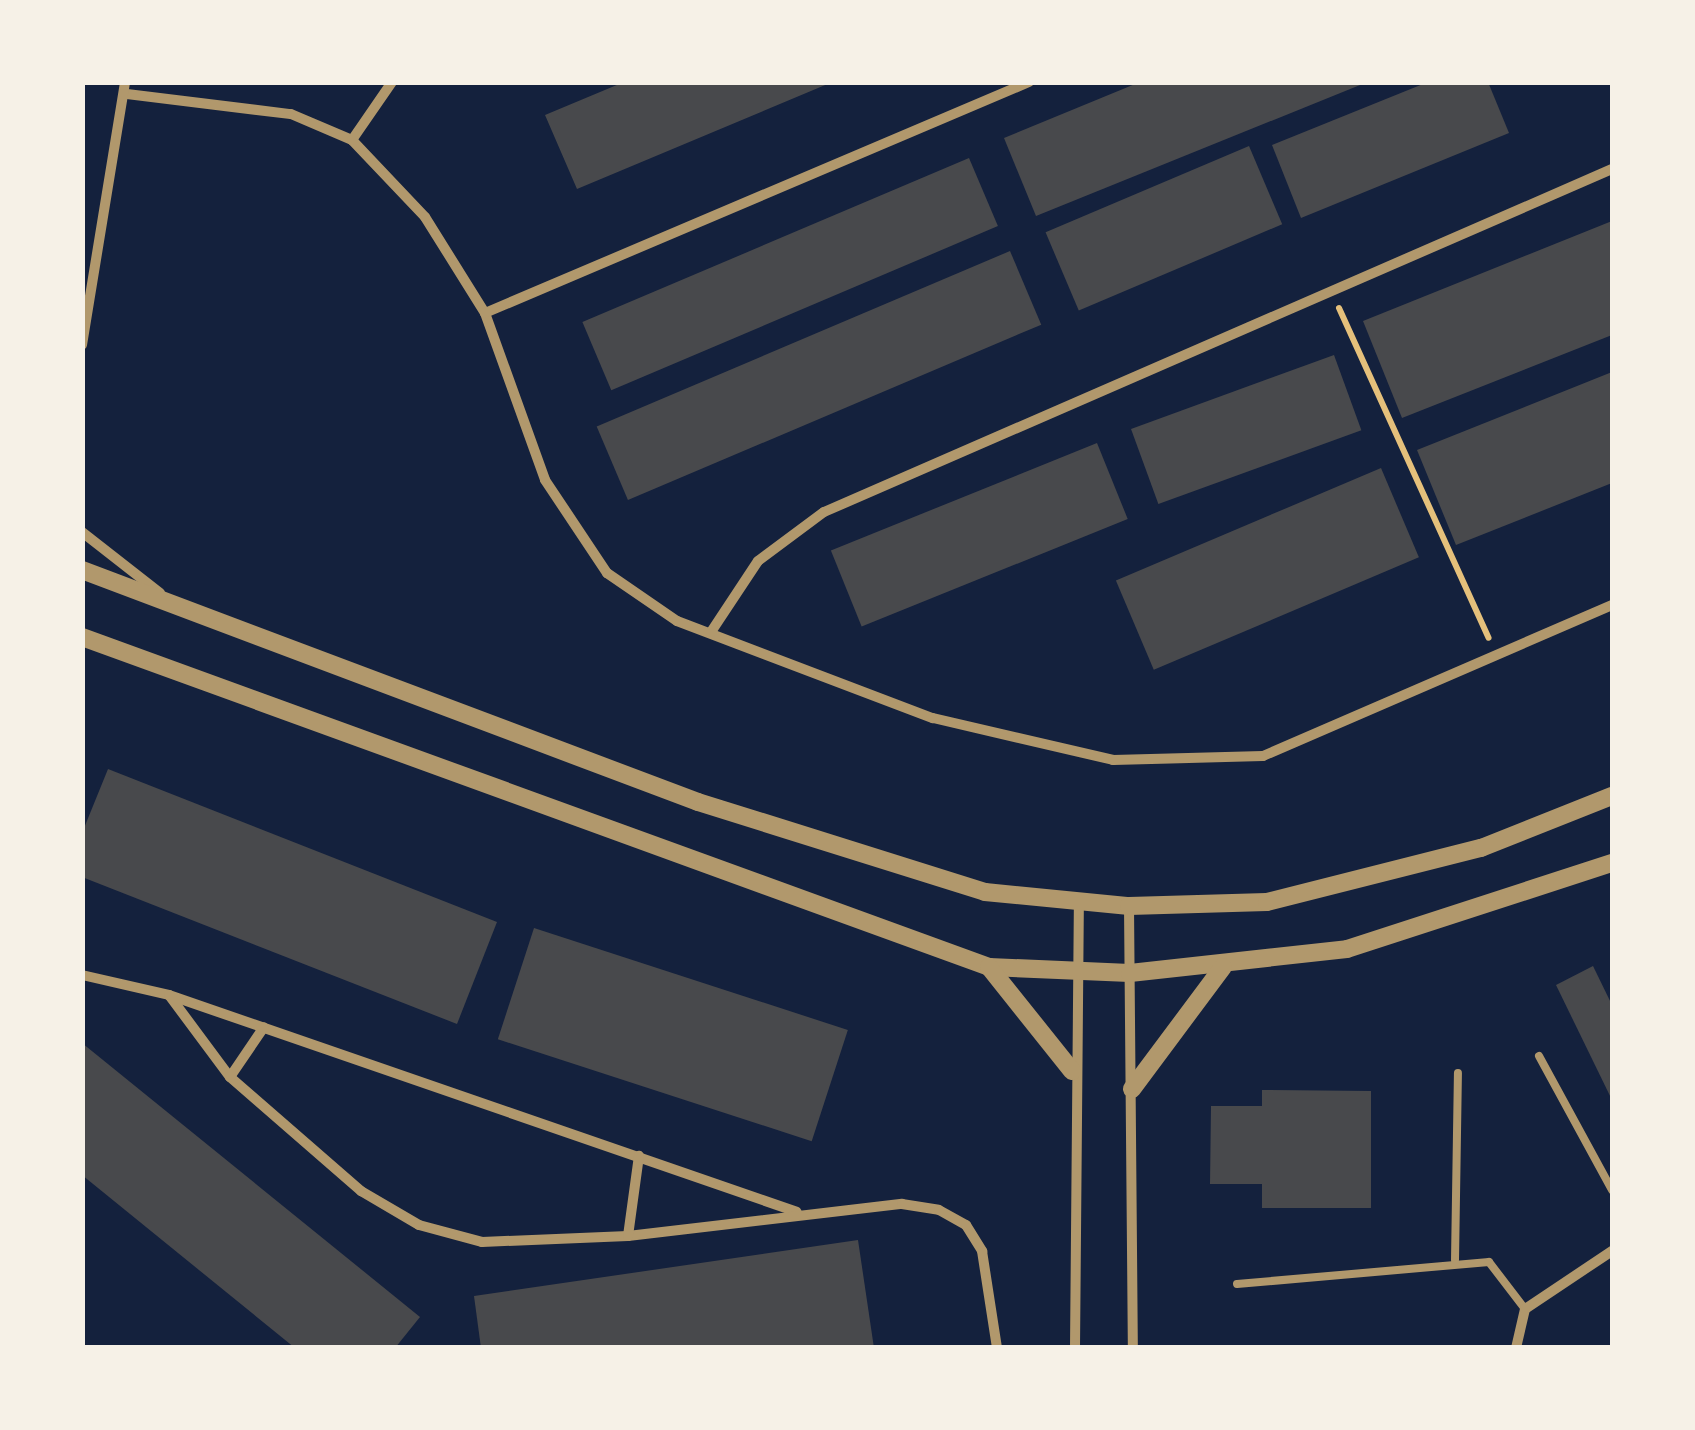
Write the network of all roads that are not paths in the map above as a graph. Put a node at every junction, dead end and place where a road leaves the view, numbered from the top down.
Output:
1 (392, 82) edge
2 (1029, 82) edge
3 (126, 88) edge
4 (352, 140) junction
5 (1612, 169) edge
6 (485, 313) junction
7 (82, 345) edge
8 (82, 532) edge
9 (82, 570) edge
10 (162, 594) junction
11 (1612, 605) edge
12 (710, 632) junction
13 (82, 637) edge
14 (1612, 796) edge
15 (1612, 863) edge
16 (1079, 903) junction
17 (1129, 906) junction
18 (989, 967) junction
19 (1223, 967) junction
20 (1076, 971) junction
21 (1130, 973) junction
22 (82, 975) edge
23 (169, 995) junction
24 (264, 1027) junction
25 (1540, 1056) dead end
26 (1072, 1072) junction
27 (1458, 1073) dead end
28 (230, 1077) junction
29 (1132, 1088) junction
30 (639, 1156) junction
31 (1612, 1190) edge
32 (803, 1214) junction
33 (628, 1236) junction
34 (1612, 1251) edge
35 (1455, 1260) junction
36 (1237, 1284) dead end
37 (1525, 1310) junction
38 (997, 1348) edge
39 (1075, 1348) edge
40 (1133, 1348) edge
41 (1516, 1348) edge

1 - 4 street
2 - 6 street
3 - 4 street
3 - 7 street
4 - 6 street
5 - 12 street
6 - 12 street
8 - 10 street
9 - 10 street
10 - 16 street
11 - 12 street
13 - 18 street
14 - 17 street
15 - 19 street
16 - 17 street
16 - 20 street
17 - 21 street
18 - 20 street
18 - 26 street
19 - 21 street
19 - 29 street
20 - 21 street
20 - 26 street
21 - 29 street
22 - 23 street
23 - 24 street
23 - 28 street
24 - 28 street
24 - 30 street
25 - 31 lane
26 - 39 street
27 - 35 lane
28 - 33 street
29 - 40 street
30 - 32 street
30 - 33 street
32 - 33 street
32 - 38 street
34 - 37 street
35 - 36 lane
35 - 37 lane
37 - 41 street

